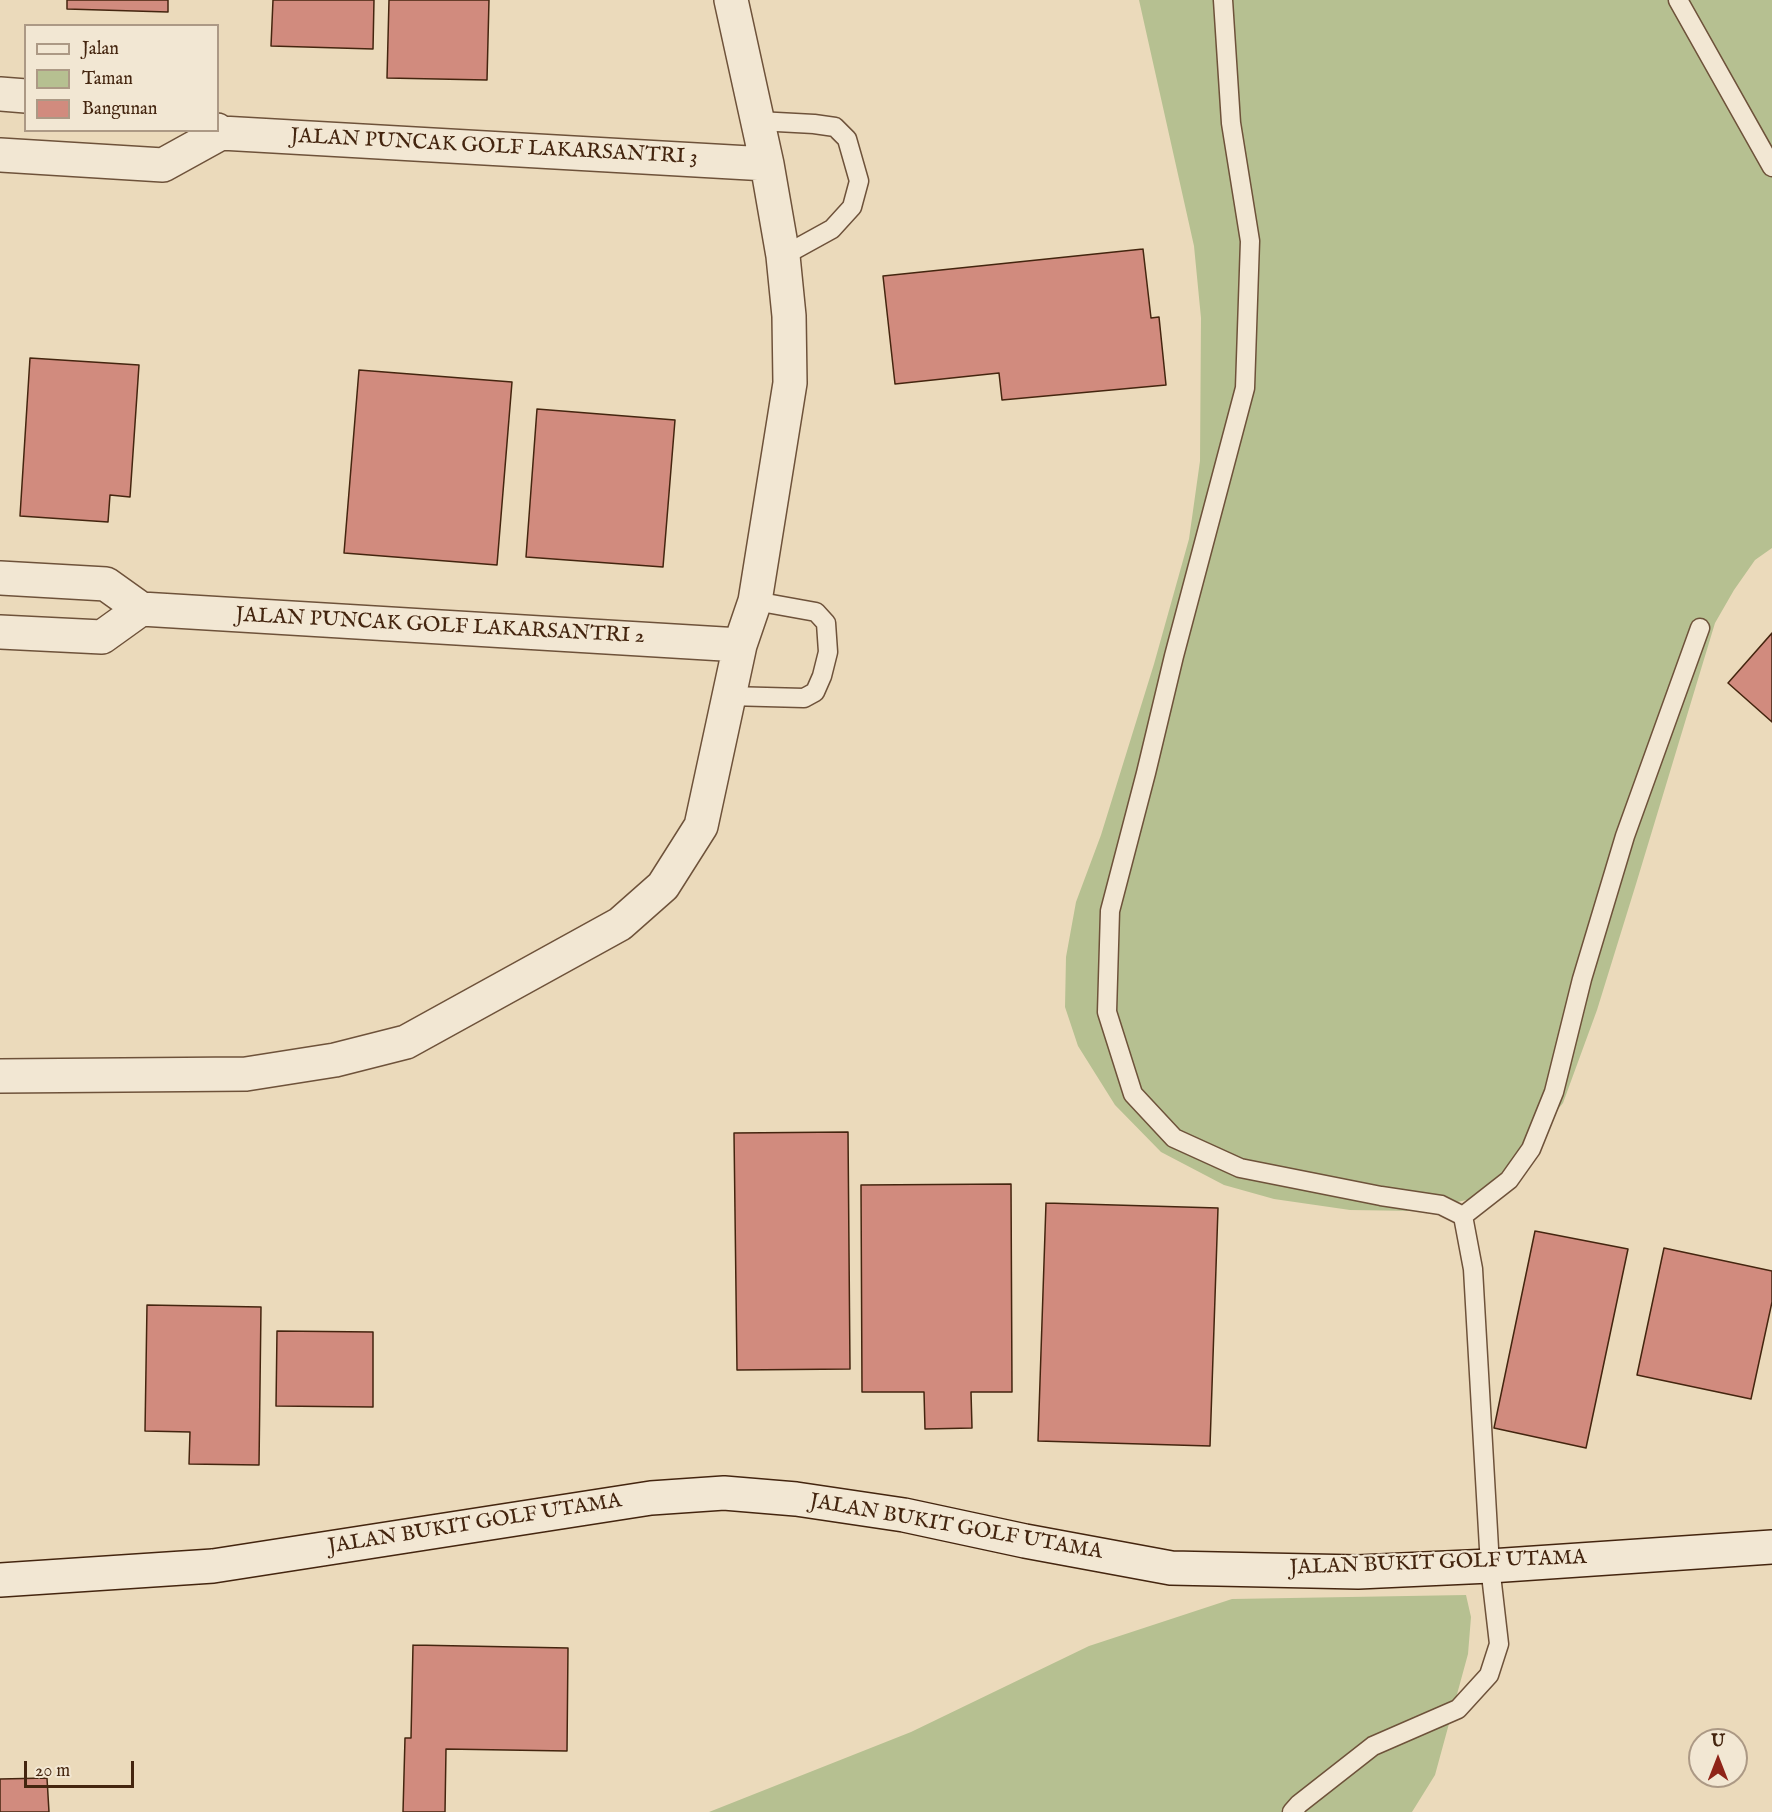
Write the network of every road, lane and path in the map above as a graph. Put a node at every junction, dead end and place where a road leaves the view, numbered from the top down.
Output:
1 (731, 0) edge
2 (1223, 0) edge
3 (1678, 0) edge
4 (0, 94) edge
5 (24, 96) edge
6 (758, 121) junction
7 (219, 132) edge
8 (0, 155) edge
9 (767, 164) junction
10 (1772, 167) edge
11 (783, 256) junction
12 (0, 578) edge
13 (755, 601) junction
14 (141, 609) junction
15 (1700, 628) dead end
16 (0, 632) edge
17 (740, 645) junction
18 (728, 696) junction
19 (0, 1077) edge
20 (1463, 1216) junction
21 (1772, 1547) edge
22 (1490, 1566) junction
23 (0, 1580) edge
24 (1292, 1812) edge

1 - 6 street
2 - 20 lane
3 - 10 lane
4 - 5 street
6 - 9 street
6 - 11 lane
7 - 8 street, JALAN PUNCAK GOLF LAKARSANTRI 3
7 - 9 street, JALAN PUNCAK GOLF LAKARSANTRI 3
9 - 11 street
11 - 13 street
12 - 14 street
13 - 17 street
13 - 18 lane
14 - 16 street
14 - 17 street, JALAN PUNCAK GOLF LAKARSANTRI 2
15 - 20 lane
17 - 18 street
18 - 19 street
20 - 22 lane
21 - 22 street, JALAN BUKIT GOLF UTAMA
22 - 23 street, JALAN BUKIT GOLF UTAMA
22 - 24 lane

